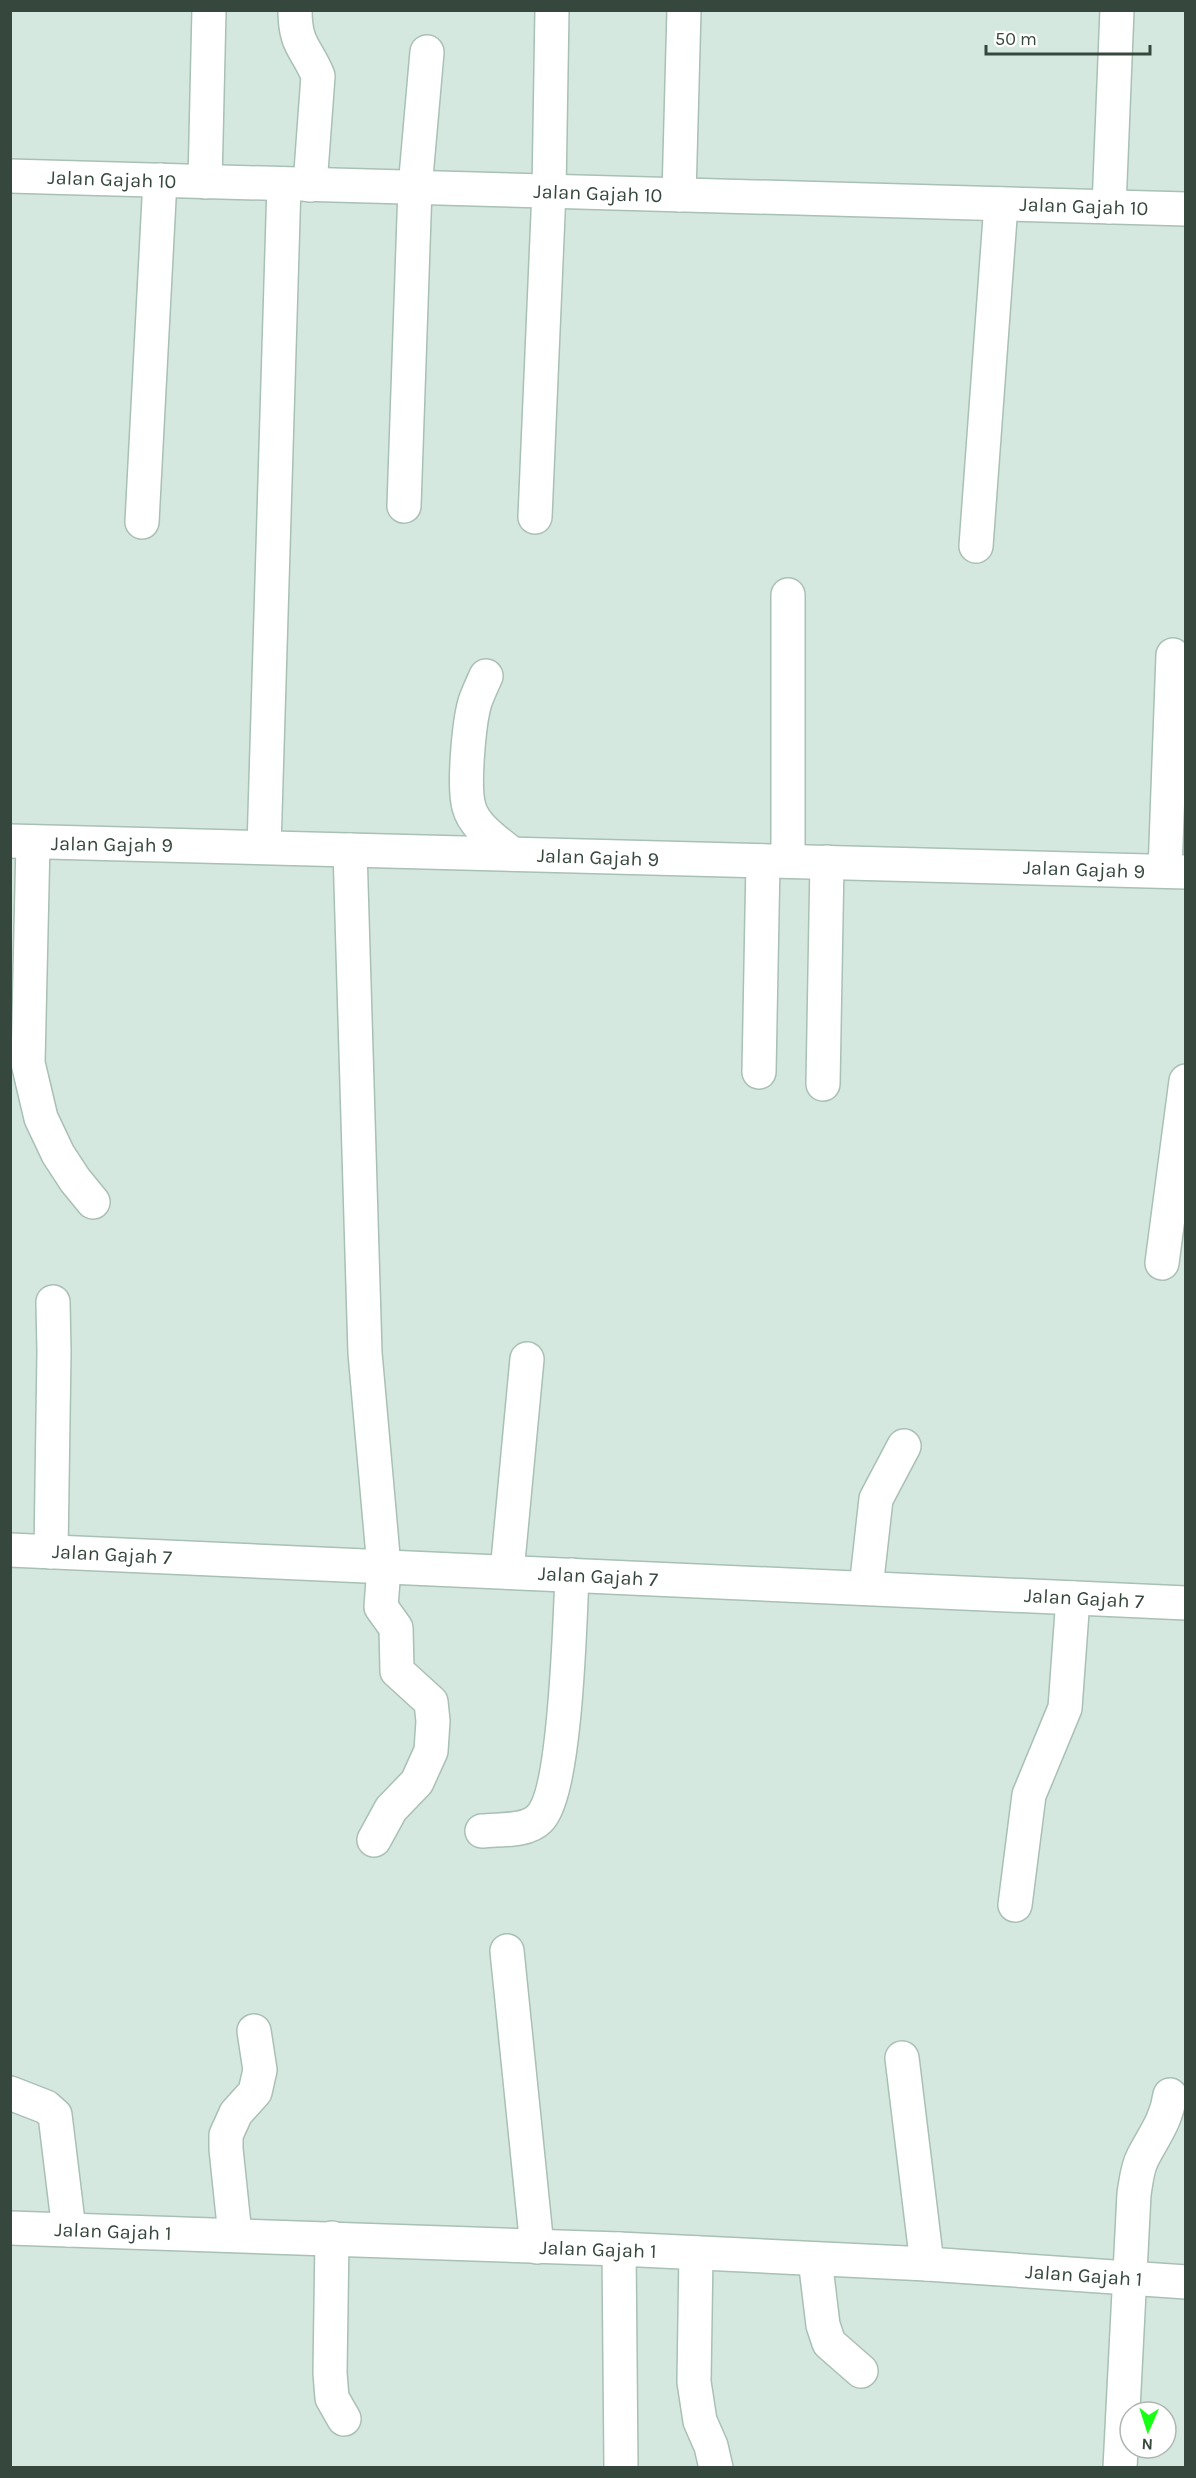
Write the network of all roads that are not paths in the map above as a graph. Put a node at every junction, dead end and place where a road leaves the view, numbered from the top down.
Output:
1 (209, 10) edge
2 (295, 10) edge
3 (552, 10) edge
4 (684, 10) edge
5 (1117, 10) edge
6 (427, 52) dead end
7 (10, 176) edge
8 (160, 180) junction
9 (205, 182) junction
10 (297, 184) junction
11 (416, 188) junction
12 (549, 191) junction
13 (679, 195) junction
14 (1001, 204) junction
15 (1109, 207) junction
16 (1185, 209) edge
17 (404, 506) dead end
18 (535, 517) dead end
19 (142, 522) dead end
20 (976, 546) dead end
21 (788, 595) dead end
22 (1173, 655) dead end
23 (486, 676) dead end
24 (22, 841) edge
25 (264, 848) junction
26 (350, 850) junction
27 (512, 854) junction
28 (776, 861) junction
29 (827, 862) junction
30 (1175, 872) edge
31 (19, 1064) edge
32 (759, 1072) dead end
33 (1185, 1081) edge
34 (823, 1084) dead end
35 (93, 1202) dead end
36 (1162, 1263) dead end
37 (53, 1302) dead end
38 (527, 1359) dead end
39 (904, 1446) dead end
40 (10, 1550) edge
41 (51, 1552) junction
42 (384, 1567) junction
43 (507, 1572) junction
44 (572, 1575) junction
45 (866, 1588) junction
46 (1073, 1598) junction
47 (1185, 1603) edge
48 (482, 1831) dead end
49 (374, 1840) dead end
50 (1015, 1905) dead end
51 (507, 1951) dead end
52 (254, 2031) dead end
53 (902, 2058) dead end
54 (10, 2093) edge
55 (1170, 2094) dead end
56 (10, 2228) edge
57 (69, 2230) junction
58 (235, 2235) junction
59 (332, 2238) junction
60 (537, 2247) junction
61 (619, 2249) junction
62 (696, 2253) junction
63 (815, 2259) junction
64 (927, 2264) junction
65 (1129, 2279) junction
66 (1185, 2282) edge
67 (861, 2371) dead end
68 (344, 2419) dead end
69 (621, 2468) edge
70 (716, 2468) edge
71 (1120, 2468) edge

1 - 9 street
2 - 10 street
3 - 12 street
4 - 13 street
5 - 15 street
6 - 11 street
7 - 8 street, Jalan Gajah 10
8 - 9 street, Jalan Gajah 10
8 - 19 street
9 - 10 street, Jalan Gajah 10
10 - 11 street, Jalan Gajah 10
10 - 25 street
11 - 12 street, Jalan Gajah 10
11 - 17 street
12 - 13 street, Jalan Gajah 10
12 - 18 street
13 - 14 street, Jalan Gajah 10
14 - 15 street, Jalan Gajah 10
14 - 20 street
15 - 16 street, Jalan Gajah 10
21 - 28 street
22 - 30 street
23 - 27 street
24 - 25 street, Jalan Gajah 9
24 - 31 street
25 - 26 street, Jalan Gajah 9
26 - 27 street, Jalan Gajah 9
26 - 42 street
27 - 28 street, Jalan Gajah 9
28 - 29 street, Jalan Gajah 9
28 - 32 street
29 - 30 street, Jalan Gajah 9
29 - 34 street
31 - 35 street
33 - 36 street
37 - 41 street
38 - 43 street
39 - 45 street
40 - 41 street, Jalan Gajah 7
41 - 42 street, Jalan Gajah 7
42 - 43 street, Jalan Gajah 7
42 - 49 street
43 - 44 street, Jalan Gajah 7
44 - 45 street, Jalan Gajah 7
44 - 48 street
45 - 46 street, Jalan Gajah 7
46 - 47 street, Jalan Gajah 7
46 - 50 street
51 - 60 street
52 - 58 street
53 - 64 street
54 - 57 street
55 - 65 street
56 - 57 street, Jalan Gajah 1
57 - 58 street, Jalan Gajah 1
58 - 59 street, Jalan Gajah 1
59 - 60 street, Jalan Gajah 1
59 - 68 street
60 - 61 street, Jalan Gajah 1
61 - 62 street, Jalan Gajah 1
61 - 69 street
62 - 63 street, Jalan Gajah 1
62 - 70 street
63 - 64 street, Jalan Gajah 1
63 - 67 street
64 - 65 street, Jalan Gajah 1
65 - 66 street, Jalan Gajah 1
65 - 71 street

